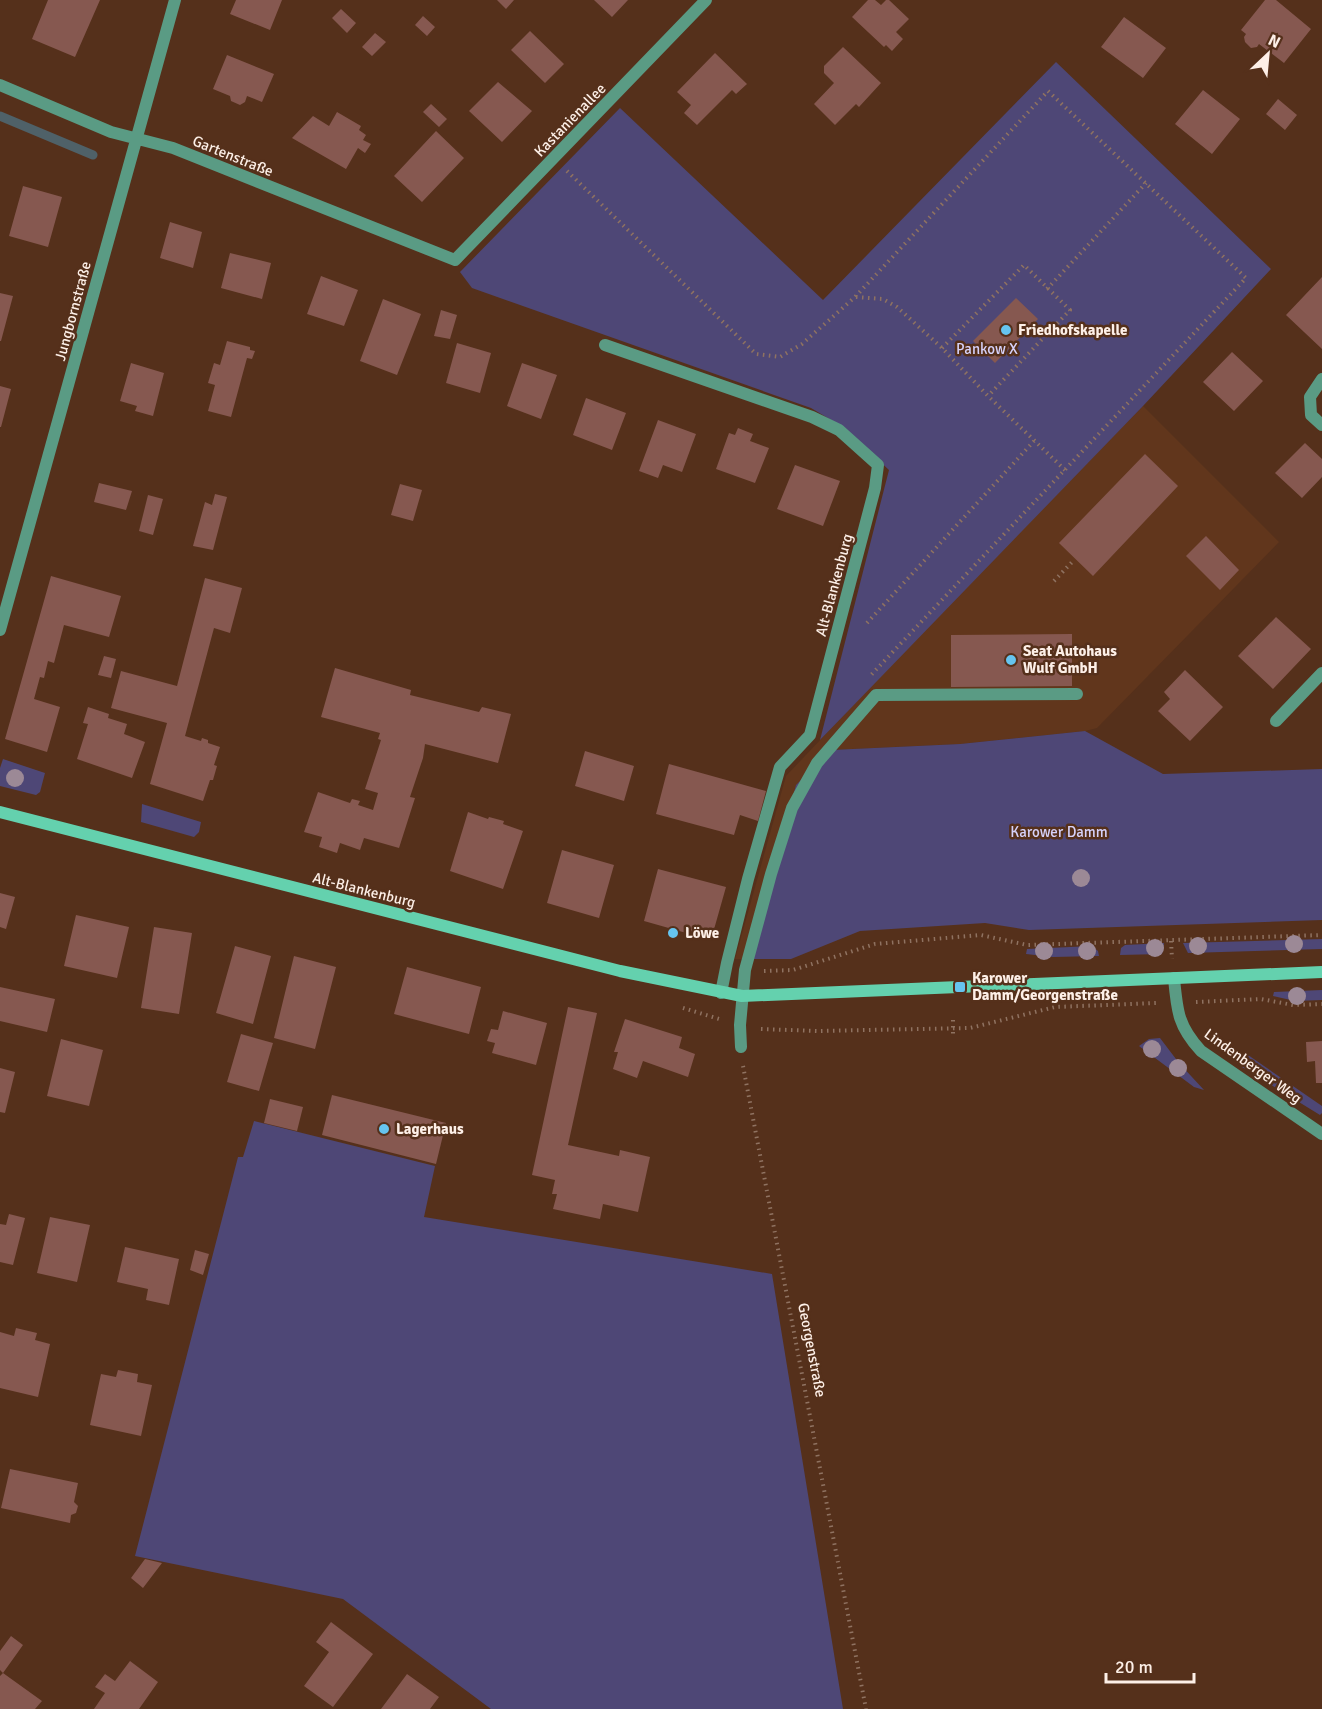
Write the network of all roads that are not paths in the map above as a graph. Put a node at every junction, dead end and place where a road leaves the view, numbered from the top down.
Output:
1 (175, 0) edge
2 (706, 0) edge
3 (0, 85) edge
4 (136, 139) junction
5 (455, 260) joint
6 (605, 345) dead end
7 (1322, 379) edge
8 (1322, 425) edge
9 (0, 630) edge
10 (1322, 673) edge
11 (1077, 694) dead end
12 (1276, 721) dead end
13 (0, 812) edge
14 (1322, 972) edge
15 (1174, 978) junction
16 (721, 993) junction
17 (742, 996) junction
18 (741, 1047) road end
19 (1322, 1134) edge

1 - 4 street, Jungbornstraße
2 - 5 street, Kastanienallee
3 - 4 street, Gartenstraße
4 - 5 street, Gartenstraße
4 - 9 street, Jungbornstraße
6 - 16 street, Alt-Blankenburg
7 - 8 street
10 - 12 street
11 - 17 street
13 - 16 main road, Alt-Blankenburg
14 - 15 main road
15 - 17 main road
15 - 19 street, Lindenberger Weg
16 - 17 main road, Alt-Blankenburg
17 - 18 street

